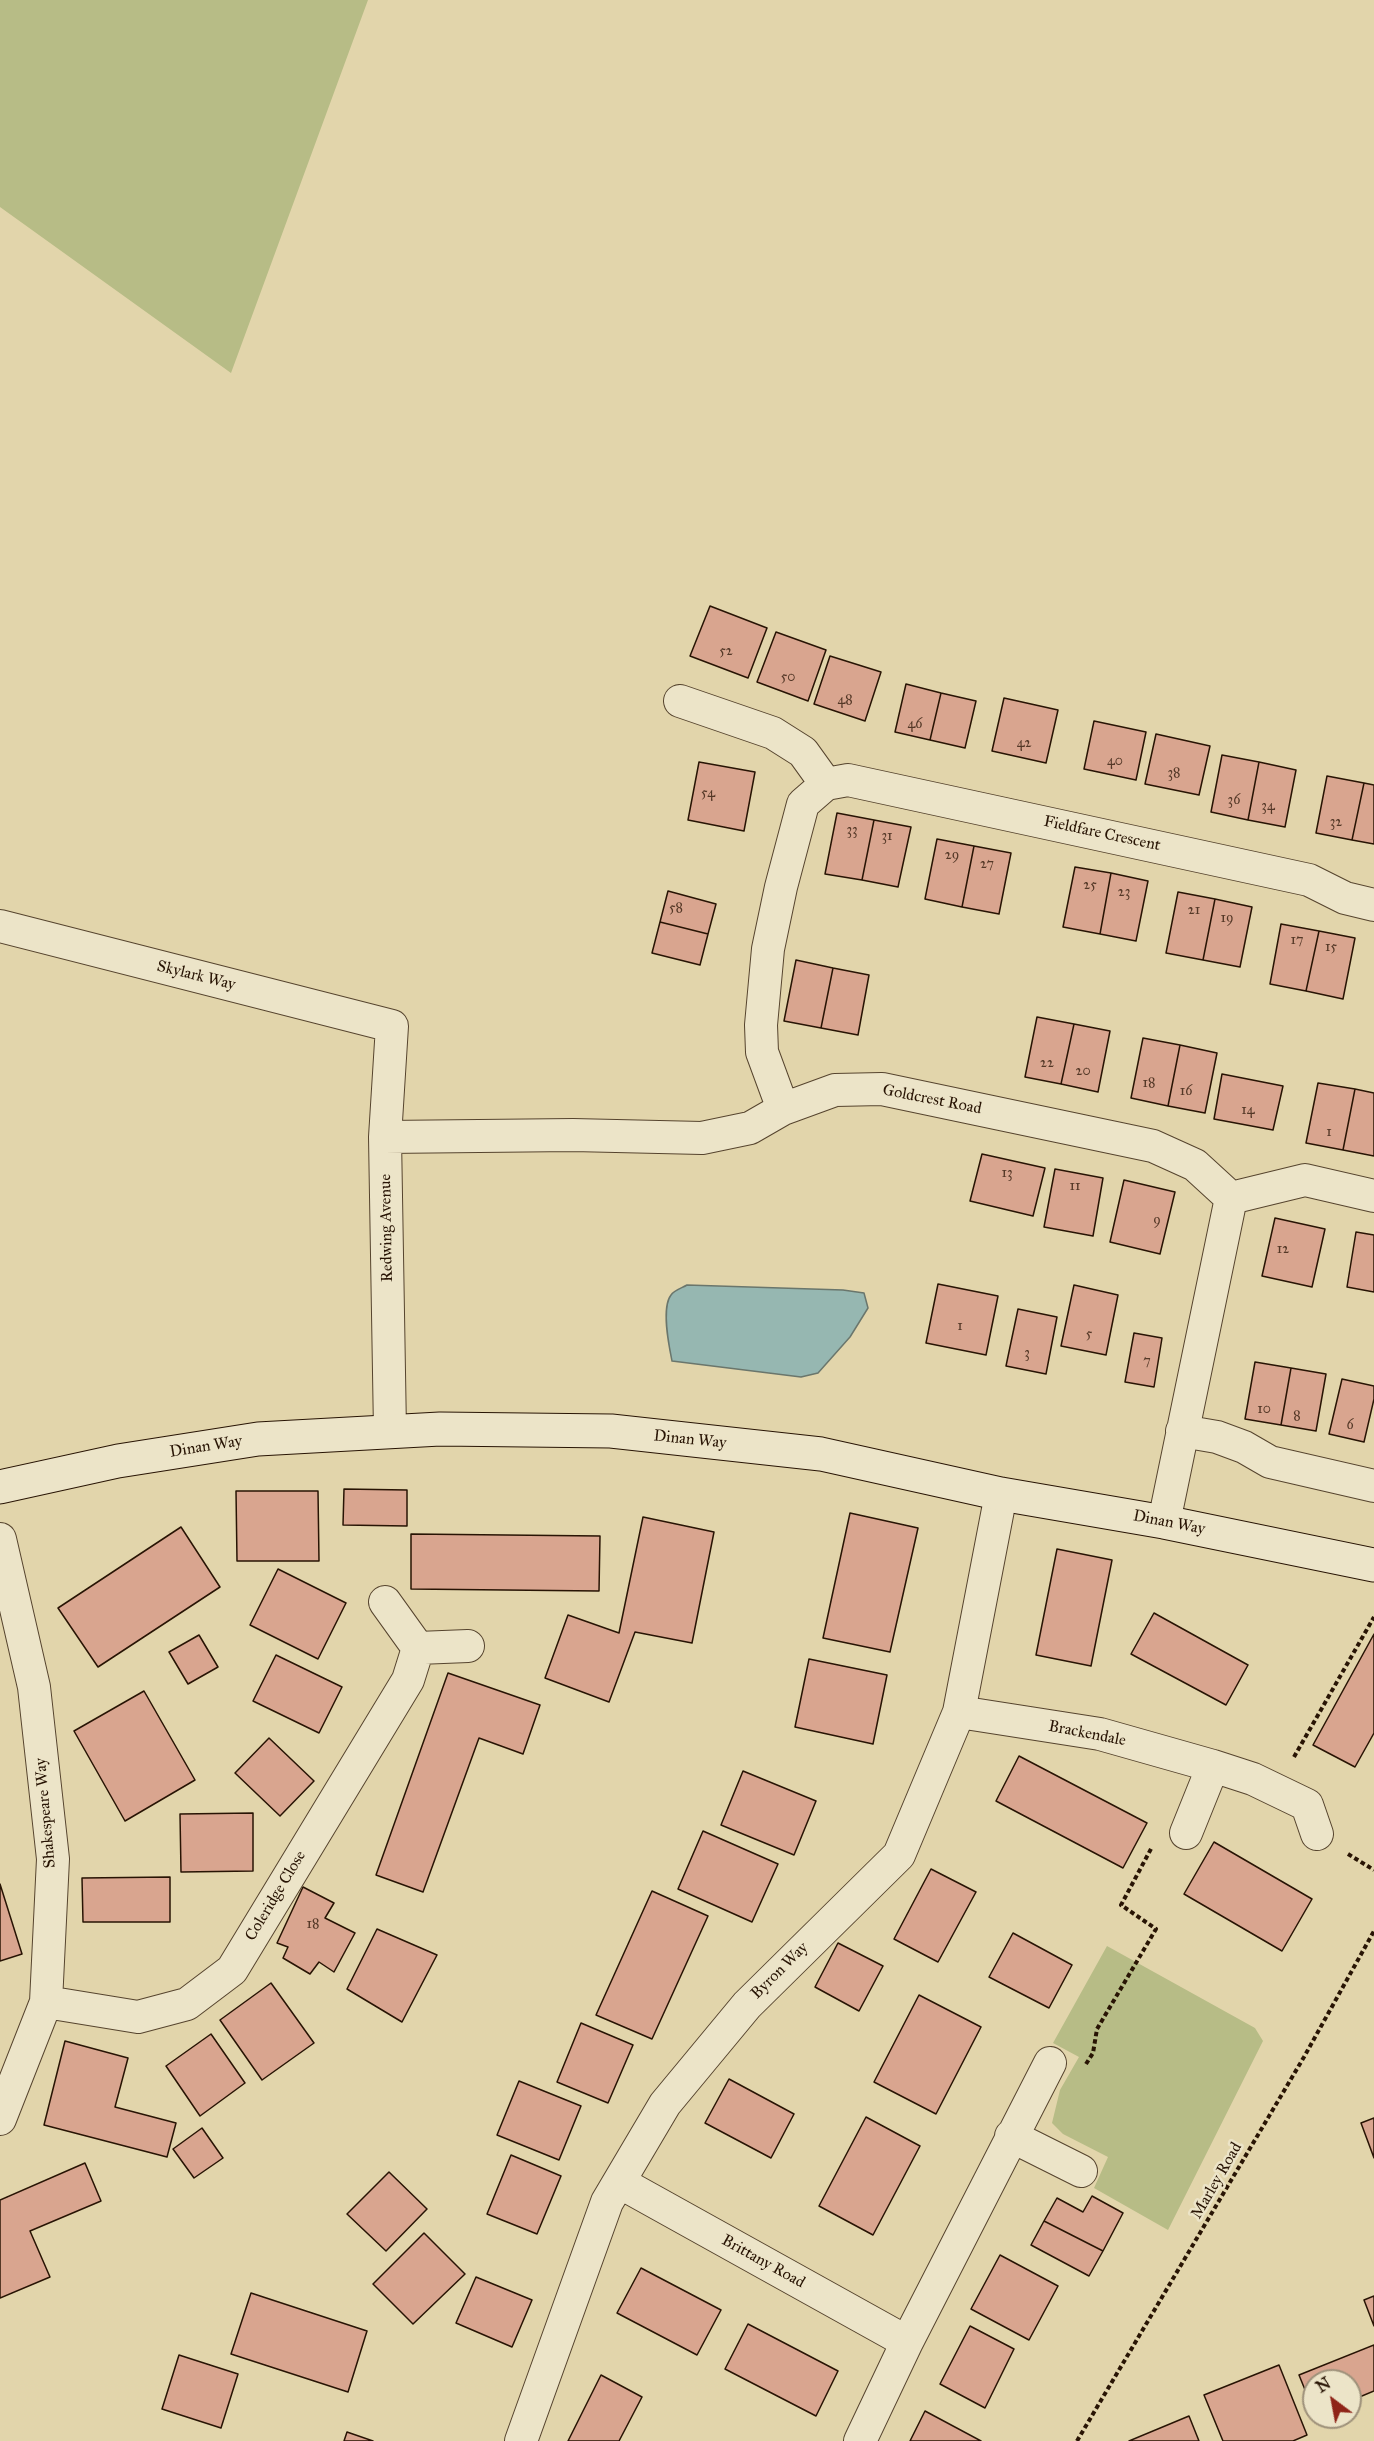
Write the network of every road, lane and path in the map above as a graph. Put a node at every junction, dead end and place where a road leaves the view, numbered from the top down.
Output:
1 (680, 701) dead end
2 (826, 784) junction
3 (1374, 905) edge
4 (0, 926) edge
5 (392, 1026) joint
6 (783, 1109) junction
7 (385, 1137) junction
8 (1374, 1196) edge
9 (1231, 1198) junction
10 (390, 1431) junction
11 (1182, 1431) junction
12 (1374, 1486) edge
13 (0, 1487) edge
14 (1001, 1494) junction
15 (1164, 1522) junction
16 (0, 1539) edge
17 (1374, 1565) edge
18 (385, 1602) dead end
19 (1374, 1617) edge
20 (468, 1646) dead end
21 (418, 1648) junction
22 (959, 1712) junction
23 (1213, 1766) junction
24 (1275, 1790) junction
25 (1186, 1833) joint
26 (1317, 1834) dead end
27 (1374, 1931) edge
28 (46, 2002) junction
29 (1063, 2062) joint
30 (0, 2119) edge
31 (1011, 2136) junction
32 (1081, 2171) dead end
33 (619, 2182) junction
34 (907, 2342) junction
35 (521, 2441) edge
36 (860, 2441) edge
37 (1077, 2441) edge

1 - 2 street
2 - 3 street, Fieldfare Crescent
2 - 6 street
4 - 5 street, Skylark Way
5 - 7 street, Redwing Avenue
6 - 7 street, Goldcrest Road
6 - 9 street, Goldcrest Road
7 - 10 street, Redwing Avenue
8 - 9 street
9 - 11 street
10 - 13 street, Dinan Way
10 - 14 street, Dinan Way
11 - 12 street
11 - 15 street
14 - 15 street, Dinan Way
14 - 22 street, Byron Way
15 - 17 street, Dinan Way
16 - 28 street, Shakespeare Way
18 - 21 street
19 - 24 path
20 - 21 street
21 - 28 street, Coleridge Close
22 - 23 street, Brackendale
22 - 33 street, Byron Way
23 - 24 street, Brackendale
23 - 25 street
24 - 26 street, Brackendale
25 - 29 path
27 - 37 path, Marley Road
28 - 30 street, Shakespeare Way
29 - 31 street
31 - 32 street
31 - 34 street
33 - 34 street, Brittany Road
33 - 35 street, Byron Way
34 - 36 street

